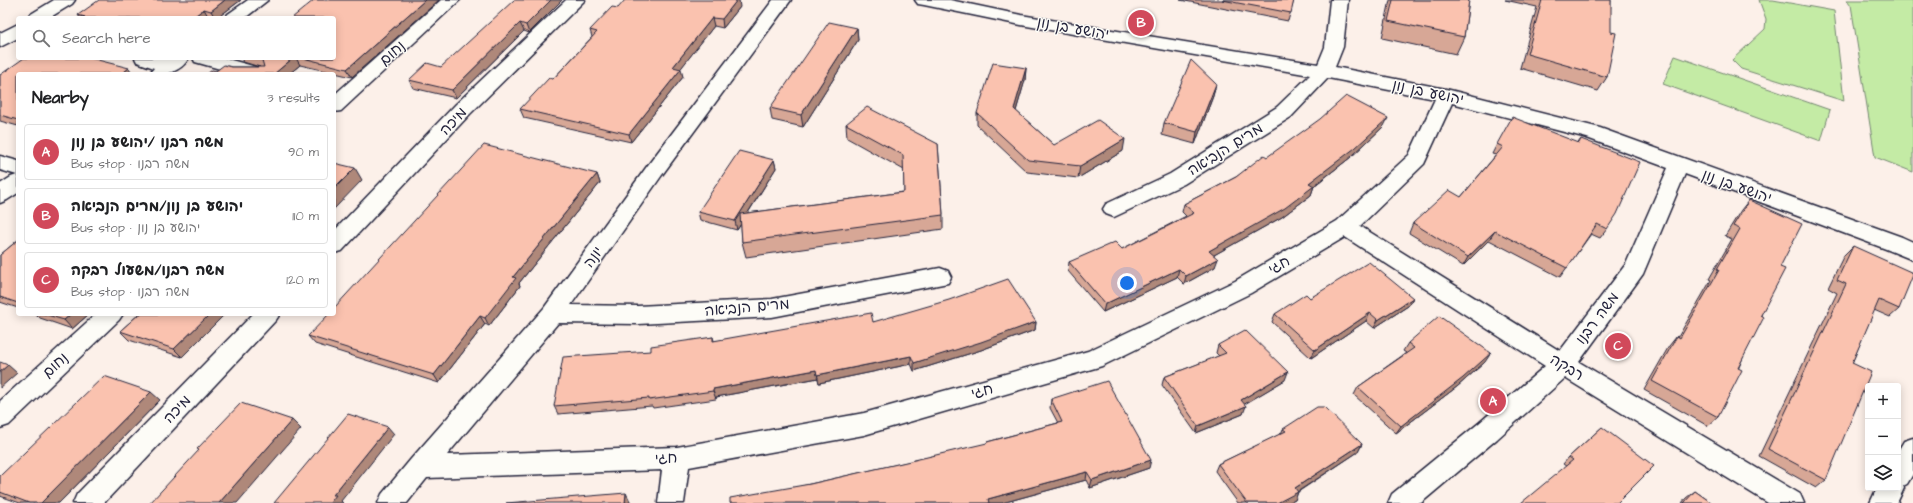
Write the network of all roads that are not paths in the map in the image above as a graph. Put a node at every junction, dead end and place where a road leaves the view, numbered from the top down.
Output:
1 (37, 0) edge
2 (259, 0) edge
3 (451, 0) edge
4 (576, 0) edge
5 (782, 0) edge
6 (924, 0) edge
7 (1339, 0) edge
8 (62, 3) edge
9 (40, 16) edge
10 (237, 16) edge
11 (16, 31) edge
12 (0, 41) edge
13 (150, 60) edge
14 (209, 60) edge
15 (169, 66) edge
16 (1324, 71) junction
17 (253, 72) edge
18 (1446, 95) junction
19 (337, 99) edge
20 (0, 163) edge
21 (1679, 165) junction
22 (16, 167) edge
23 (16, 183) edge
24 (0, 195) edge
25 (1114, 209) dead end
26 (1345, 227) junction
27 (336, 243) edge
28 (1913, 252) edge
29 (940, 277) dead end
30 (552, 314) junction
31 (108, 316) edge
32 (266, 316) edge
33 (1563, 365) junction
34 (0, 417) edge
35 (1913, 449) edge
36 (677, 458) junction
37 (420, 467) junction
38 (1901, 471) edge
39 (1889, 491) edge
40 (86, 503) edge
41 (391, 503) edge
42 (671, 503) edge
43 (1401, 503) edge
44 (1791, 503) edge
45 (1883, 503) edge

1 - 8 street
2 - 10 street
3 - 19 street, נחום
4 - 27 street, מיכה
5 - 30 street, יונה
6 - 16 street, יהושע בן נון
7 - 16 street
8 - 9 street
11 - 12 street
13 - 15 street
14 - 17 street
16 - 18 street, יהושע בן נון
16 - 25 street, מרים הנביאה
18 - 21 street, יהושע בן נון
18 - 26 street, חגי
20 - 22 street
21 - 28 street, יהושע בן נון
21 - 33 street, משה רבנו
23 - 24 street
26 - 33 street, רבקה
26 - 36 street, חגי
29 - 30 street, מרים הנביאה
30 - 37 street, יונה
31 - 34 street, נחום
32 - 40 street, מיכה
33 - 43 street, משה רבנו
33 - 44 street, רבקה
35 - 38 street
36 - 37 street, חגי
36 - 42 street
37 - 41 street, יונה
39 - 45 street

